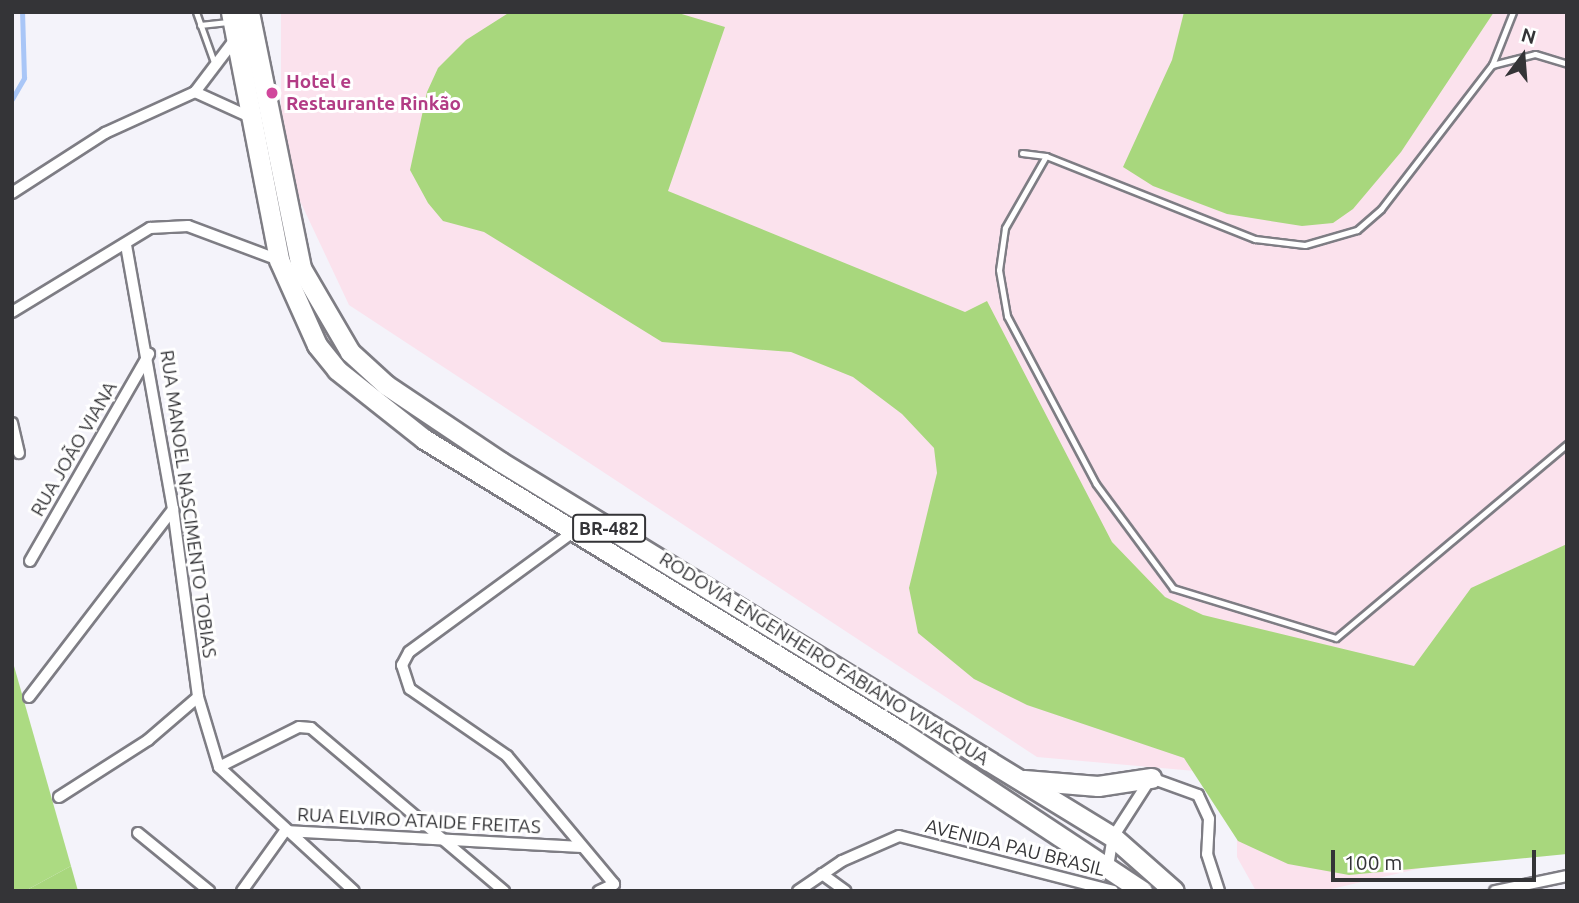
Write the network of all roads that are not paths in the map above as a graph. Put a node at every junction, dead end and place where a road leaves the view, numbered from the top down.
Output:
1 (196, 12) edge
2 (1513, 12) edge
3 (237, 21) edge
4 (200, 25) junction
5 (1567, 64) edge
6 (1492, 65) junction
7 (216, 68) junction
8 (195, 92) junction
9 (248, 116) junction
10 (1023, 153) dead end
11 (1046, 156) junction
12 (12, 193) edge
13 (126, 245) junction
14 (279, 260) junction
15 (12, 312) edge
16 (149, 354) junction
17 (12, 423) edge
18 (1567, 444) edge
19 (19, 453) dead end
20 (501, 463) junction
21 (487, 480) junction
22 (173, 509) junction
23 (573, 532) junction
24 (30, 561) dead end
25 (708, 588) junction
26 (696, 608) junction
27 (29, 697) dead end
28 (198, 698) junction
29 (902, 732) junction
30 (942, 733) junction
31 (219, 767) junction
32 (1151, 778) junction
33 (1019, 779) junction
34 (59, 797) dead end
35 (285, 831) junction
36 (138, 833) dead end
37 (1113, 837) junction
38 (446, 842) junction
39 (582, 847) junction
40 (1108, 867) junction
41 (822, 874) junction
42 (1567, 876) edge
43 (1514, 889) edge
44 (209, 891) edge
45 (242, 891) edge
46 (354, 891) edge
47 (504, 891) edge
48 (599, 891) edge
49 (798, 891) edge
50 (845, 891) edge
51 (1113, 891) edge
52 (1142, 891) edge
53 (1174, 891) edge
54 (1219, 891) edge
55 (1495, 891) edge

1 - 4 lane
2 - 6 lane
3 - 4 lane
3 - 7 street
3 - 9 highway, RODOVIA ENGENHEIRO FABIANO VIVACQUA / BR-482
3 - 20 highway, RODOVIA ENGENHEIRO FABIANO VIVACQUA / BR-482
4 - 7 lane
5 - 6 lane
6 - 11 lane
7 - 8 street
8 - 9 street
8 - 12 street
9 - 14 highway, RODOVIA ENGENHEIRO FABIANO VIVACQUA / BR-482
10 - 11 lane
11 - 18 lane
13 - 14 street
13 - 15 street
13 - 16 street, RUA MANOEL NASCIMENTO TOBIAS
14 - 21 highway, RODOVIA ENGENHEIRO FABIANO VIVACQUA / BR-482
16 - 22 street, RUA MANOEL NASCIMENTO TOBIAS
16 - 24 street, RUA JOÃO VIANA
17 - 19 street
20 - 21 highway
20 - 25 highway, RODOVIA ENGENHEIRO FABIANO VIVACQUA / BR-482
21 - 23 highway, RODOVIA ENGENHEIRO FABIANO VIVACQUA / BR-482
22 - 27 street
22 - 28 street, RUA MANOEL NASCIMENTO TOBIAS
23 - 26 highway, RODOVIA ENGENHEIRO FABIANO VIVACQUA / BR-482
23 - 39 street
25 - 26 highway
25 - 30 highway, RODOVIA ENGENHEIRO FABIANO VIVACQUA / BR-482
26 - 29 highway, RODOVIA ENGENHEIRO FABIANO VIVACQUA / BR-482
28 - 31 street, RUA MANOEL NASCIMENTO TOBIAS
28 - 34 street
29 - 30 highway
29 - 40 highway, RODOVIA ENGENHEIRO FABIANO VIVACQUA / BR-482
30 - 33 highway, RODOVIA ENGENHEIRO FABIANO VIVACQUA / BR-482
31 - 35 street
31 - 38 street
32 - 33 highway
32 - 37 street
32 - 54 street
33 - 37 highway, RODOVIA ENGENHEIRO FABIANO VIVACQUA / BR-482
35 - 38 street, RUA ELVIRO ATAIDE FREITAS
35 - 45 street, RUA ELVIRO ATAIDE FREITAS
35 - 46 street
36 - 44 street
37 - 40 street
37 - 53 highway, RODOVIA ENGENHEIRO FABIANO VIVACQUA / BR-482
38 - 39 street, RUA ELVIRO ATAIDE FREITAS
38 - 47 street
39 - 48 street
40 - 52 highway, RODOVIA ENGENHEIRO FABIANO VIVACQUA / BR-482
41 - 49 street, AVENIDA PAU BRASIL
41 - 50 street
41 - 51 street, AVENIDA PAU BRASIL
42 - 43 street
43 - 55 street

